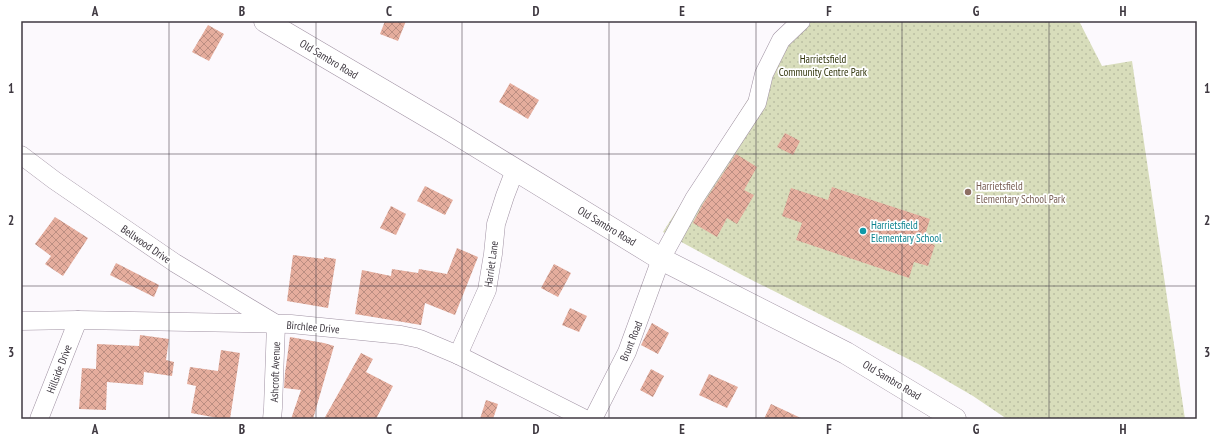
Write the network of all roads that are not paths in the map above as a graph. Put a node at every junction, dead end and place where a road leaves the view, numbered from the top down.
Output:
1 (265, 21) edge
2 (801, 21) edge
3 (21, 155) edge
4 (516, 170) junction
5 (661, 259) junction
6 (78, 320) junction
7 (21, 321) edge
8 (276, 324) junction
9 (458, 355) junction
10 (39, 419) edge
11 (272, 419) edge
12 (585, 419) edge
13 (593, 419) edge
14 (955, 419) edge

1 - 4 main road, Old Sambro Road
2 - 5 street, Brunt Road
3 - 8 street, Bellwood Drive
4 - 5 main road, Old Sambro Road
4 - 9 street, Harriet Lane
5 - 13 street, Brunt Road
5 - 14 main road, Old Sambro Road
6 - 7 street, Birchlee Drive
6 - 8 street, Birchlee Drive
6 - 10 street, Hillside Drive
8 - 9 street, Birchlee Drive
8 - 11 street, Ashcroft Avenue
9 - 12 street, Birchlee Drive

